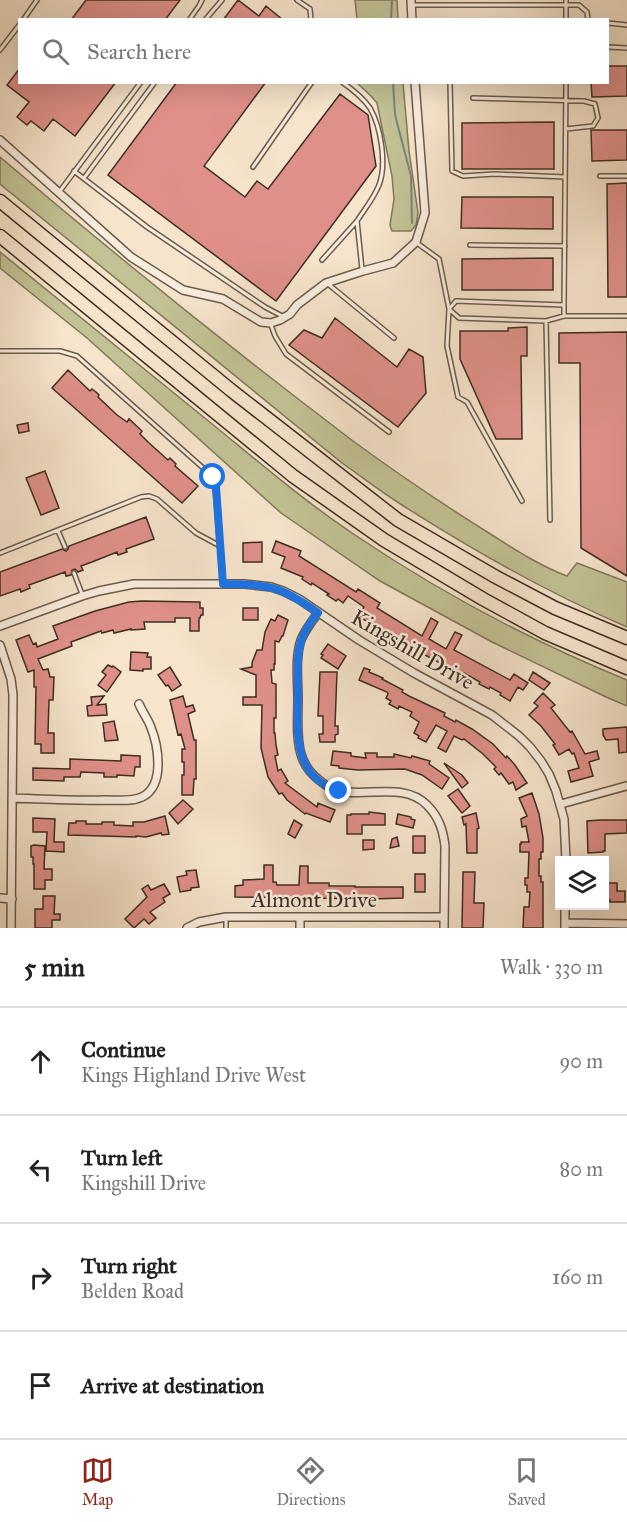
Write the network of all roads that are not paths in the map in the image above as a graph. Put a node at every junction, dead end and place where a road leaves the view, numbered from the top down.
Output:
1 (37, 0) edge
2 (202, 0) edge
3 (222, 0) edge
4 (297, 0) edge
5 (566, 0) edge
6 (412, 2) edge
7 (566, 5) junction
8 (24, 18) edge
9 (190, 18) edge
10 (207, 18) edge
11 (311, 18) edge
12 (412, 18) edge
13 (566, 18) edge
14 (588, 18) edge
15 (609, 23) edge
16 (627, 25) edge
17 (18, 27) edge
18 (609, 47) edge
19 (627, 48) edge
20 (0, 50) edge
21 (139, 84) edge
22 (154, 84) edge
23 (311, 84) edge
24 (345, 84) edge
25 (415, 84) edge
26 (450, 84) edge
27 (566, 84) edge
28 (473, 98) dead end
29 (566, 100) junction
30 (566, 129) junction
31 (0, 140) edge
32 (253, 166) dead end
33 (74, 171) junction
34 (627, 176) edge
35 (565, 177) junction
36 (600, 177) dead end
37 (84, 178) junction
38 (58, 192) junction
39 (0, 201) edge
40 (357, 221) junction
41 (0, 236) edge
42 (416, 242) junction
43 (471, 245) dead end
44 (565, 246) junction
45 (322, 260) dead end
46 (363, 271) junction
47 (326, 283) junction
48 (564, 305) junction
49 (449, 309) junction
50 (564, 316) junction
51 (627, 316) edge
52 (283, 319) junction
53 (546, 321) junction
54 (271, 323) junction
55 (394, 338) dead end
56 (0, 351) edge
57 (389, 432) dead end
58 (522, 501) dead end
59 (550, 520) dead end
60 (58, 531) junction
61 (220, 546) junction
62 (65, 548) dead end
63 (0, 553) edge
64 (74, 573) dead end
65 (223, 584) junction
66 (82, 596) junction
67 (318, 613) junction
68 (0, 626) edge
69 (627, 639) edge
70 (0, 645) edge
71 (627, 668) edge
72 (139, 704) dead end
73 (626, 786) edge
74 (12, 798) junction
75 (561, 804) junction
76 (566, 856) edge
77 (0, 898) edge
78 (12, 899) junction
79 (566, 910) edge
80 (226, 917) junction
81 (300, 917) junction
82 (444, 917) junction
83 (209, 923) edge
84 (627, 924) edge
85 (565, 926) edge
86 (11, 928) edge
87 (187, 928) edge
88 (226, 928) edge
89 (300, 928) edge
90 (444, 928) edge

1 - 8 lane
2 - 9 lane
3 - 10 lane
4 - 11 lane
5 - 7 lane
6 - 7 lane
6 - 12 street
7 - 13 lane
7 - 14 lane
15 - 16 lane
17 - 20 lane
18 - 19 lane
21 - 33 lane
22 - 37 lane
23 - 32 lane
24 - 40 lane
25 - 42 street
26 - 35 lane
27 - 29 lane
28 - 29 lane
29 - 30 lane
29 - 30 lane
30 - 35 lane
31 - 38 street
33 - 37 lane
33 - 38 lane
34 - 36 lane
35 - 44 lane
37 - 52 lane
38 - 54 street
39 - 69 highway
40 - 45 lane
40 - 46 lane
41 - 71 highway
42 - 46 street
42 - 49 lane
43 - 44 lane
44 - 48 lane
46 - 47 street
47 - 52 street
47 - 55 lane
48 - 49 lane
48 - 50 lane
49 - 53 lane
49 - 58 lane
50 - 51 lane
50 - 53 lane
52 - 54 street
53 - 59 lane
54 - 57 lane
56 - 61 lane
60 - 61 lane
60 - 62 lane
60 - 63 lane
61 - 65 lane
64 - 66 lane
65 - 66 street, Kingshill Drive
65 - 67 street, Kingshill Drive
66 - 68 street, Kingshill Drive
67 - 75 street, Kingshill Drive
67 - 82 street
70 - 74 street
72 - 74 street
73 - 75 street
74 - 78 street
75 - 76 street, Kingshill Drive
77 - 78 street
78 - 86 street
79 - 85 street
80 - 81 street, Almont Drive
80 - 83 street, Almont Drive
80 - 88 lane
81 - 82 street, Almont Drive
81 - 89 street
82 - 90 street
83 - 87 street, Almont Drive
84 - 85 street

